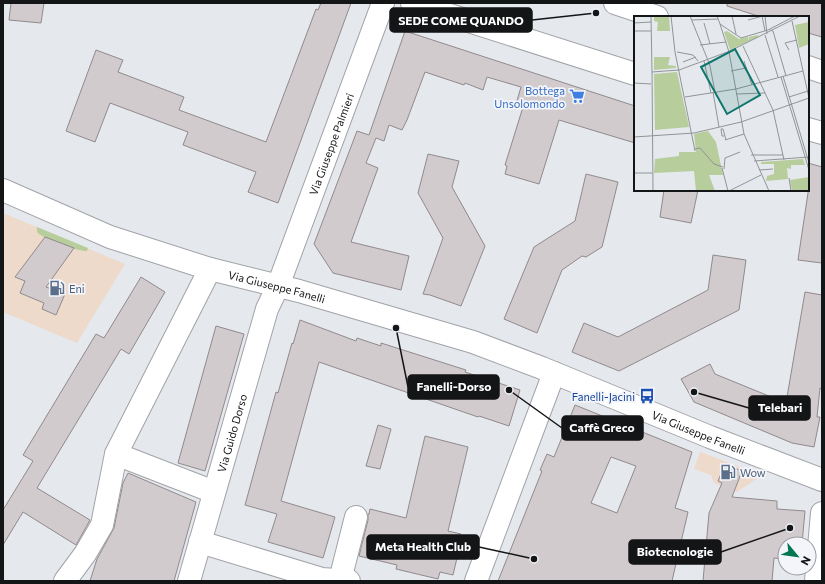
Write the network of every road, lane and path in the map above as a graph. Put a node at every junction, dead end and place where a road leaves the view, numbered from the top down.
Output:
1 (383, 3) edge
2 (412, 3) edge
3 (615, 3) edge
4 (655, 16) edge
5 (809, 67) edge
6 (822, 72) edge
7 (634, 74) edge
8 (809, 130) edge
9 (822, 133) edge
10 (3, 190) edge
11 (210, 268) junction
12 (278, 286) junction
13 (554, 373) junction
14 (116, 454) junction
15 (822, 480) edge
16 (214, 492) junction
17 (822, 513) edge
18 (356, 517) dead end
19 (200, 542) junction
20 (65, 581) edge
21 (189, 581) edge
22 (345, 581) edge
23 (476, 581) edge
24 (816, 581) edge

1 - 12 street, Via Giuseppe Palmieri
2 - 7 street
3 - 4 street
5 - 6 street
8 - 9 street
10 - 11 street, Via Giuseppe Fanelli
11 - 12 street, Via Giuseppe Fanelli
11 - 14 street
12 - 13 street, Via Giuseppe Fanelli
12 - 16 street, Via Guido Dorso
13 - 15 street, Via Giuseppe Fanelli
13 - 23 street
14 - 16 street
14 - 20 street
16 - 19 street, Via Guido Dorso
17 - 24 street
18 - 22 street
19 - 21 street, Via Guido Dorso
19 - 22 street

